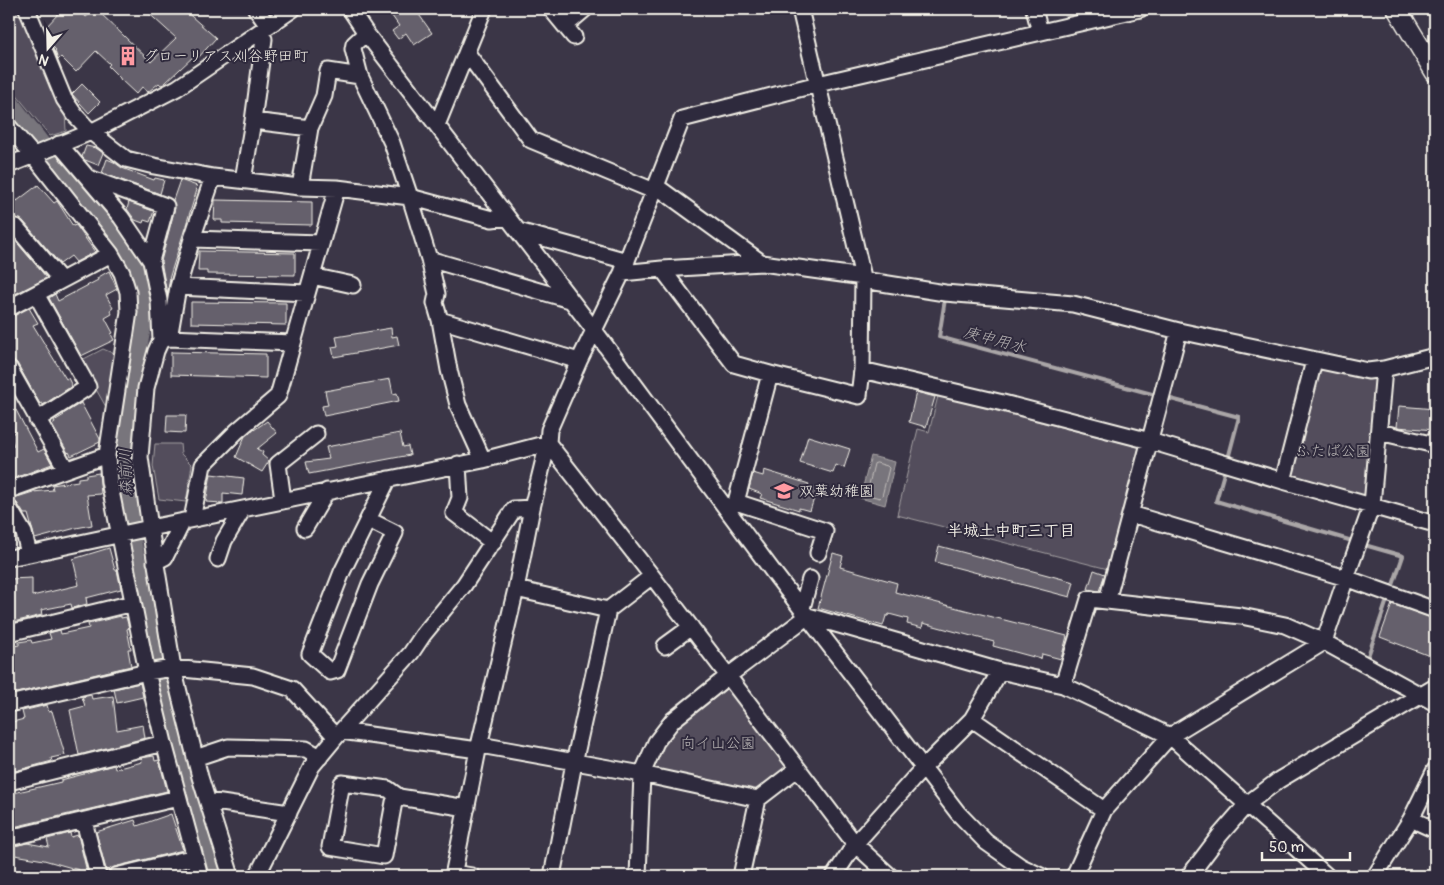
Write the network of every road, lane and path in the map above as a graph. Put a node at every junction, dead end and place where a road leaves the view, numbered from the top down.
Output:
1 (27, 9) edge
2 (293, 9) edge
3 (350, 9) edge
4 (484, 9) edge
5 (551, 9) edge
6 (585, 9) edge
7 (800, 9) edge
8 (1034, 9) edge
9 (1140, 9) edge
10 (1397, 9) edge
11 (262, 19) edge
12 (1040, 32) junction
13 (366, 33) junction
14 (466, 53) junction
15 (1433, 64) edge
16 (360, 76) junction
17 (818, 84) junction
18 (253, 121) junction
19 (437, 124) junction
20 (9, 127) edge
21 (310, 128) junction
22 (91, 132) junction
23 (58, 144) junction
24 (32, 155) junction
25 (9, 165) edge
26 (87, 177) junction
27 (213, 177) junction
28 (243, 180) junction
29 (300, 187) junction
30 (337, 188) junction
31 (655, 188) junction
32 (410, 197) junction
33 (507, 217) junction
34 (9, 231) edge
35 (518, 231) junction
36 (192, 239) junction
37 (321, 242) junction
38 (111, 254) junction
39 (429, 259) junction
40 (151, 261) junction
41 (762, 263) junction
42 (625, 267) junction
43 (662, 269) junction
44 (312, 276) junction
45 (863, 279) junction
46 (61, 280) junction
47 (353, 285) dead end
48 (178, 287) junction
49 (307, 293) junction
50 (36, 294) junction
51 (570, 300) junction
52 (9, 308) edge
53 (440, 320) junction
54 (594, 330) junction
55 (1179, 331) junction
56 (165, 339) junction
57 (293, 343) junction
58 (1435, 356) edge
59 (579, 361) junction
60 (1314, 361) junction
61 (9, 368) edge
62 (862, 370) junction
63 (1384, 370) junction
64 (770, 374) junction
65 (37, 420) junction
66 (1379, 432) junction
67 (316, 434) dead end
68 (1150, 441) junction
69 (548, 443) junction
70 (1435, 445) edge
71 (107, 455) junction
72 (483, 460) junction
73 (458, 464) junction
74 (66, 469) junction
75 (388, 479) junction
76 (1283, 481) junction
77 (9, 490) edge
78 (327, 491) junction
79 (283, 500) junction
80 (732, 505) junction
81 (1372, 505) junction
82 (9, 508) edge
83 (532, 508) junction
84 (243, 509) junction
85 (1131, 514) junction
86 (187, 520) junction
87 (369, 520) junction
88 (1435, 524) edge
89 (150, 528) junction
90 (305, 528) dead end
91 (119, 535) junction
92 (493, 543) junction
93 (818, 553) dead end
94 (29, 554) junction
95 (9, 558) edge
96 (218, 559) dead end
97 (155, 562) junction
98 (652, 576) junction
99 (1346, 578) junction
100 (810, 580) dead end
101 (516, 589) junction
102 (1107, 601) junction
103 (133, 603) junction
104 (608, 610) junction
105 (1435, 610) edge
106 (805, 612) junction
107 (691, 627) junction
108 (9, 633) edge
109 (1324, 642) junction
110 (665, 646) dead end
111 (173, 668) junction
112 (1000, 671) junction
113 (147, 672) junction
114 (728, 676) junction
115 (1063, 685) junction
116 (1435, 687) edge
117 (1422, 696) junction
118 (1435, 703) edge
119 (9, 704) edge
120 (972, 719) junction
121 (339, 734) junction
122 (1170, 736) junction
123 (164, 743) junction
124 (479, 747) junction
125 (320, 757) junction
126 (195, 758) junction
127 (574, 763) junction
128 (924, 768) junction
129 (797, 769) junction
130 (1435, 770) edge
131 (642, 774) junction
132 (9, 782) edge
133 (399, 797) junction
134 (178, 798) junction
135 (758, 799) junction
136 (208, 801) junction
137 (1247, 804) junction
138 (467, 808) junction
139 (1104, 810) junction
140 (289, 813) junction
141 (1411, 819) junction
142 (84, 820) junction
143 (1435, 830) edge
144 (9, 838) edge
145 (855, 844) junction
146 (194, 857) junction
147 (454, 875) edge
148 (98, 876) edge
149 (116, 876) edge
150 (200, 876) edge
151 (231, 876) edge
152 (257, 876) edge
153 (472, 876) edge
154 (552, 876) edge
155 (638, 876) edge
156 (741, 876) edge
157 (834, 876) edge
158 (890, 876) edge
159 (1041, 876) edge
160 (1074, 876) edge
161 (1189, 876) edge
162 (1327, 876) edge
163 (1375, 876) edge

1 - 22 street
2 - 11 street
3 - 13 street
4 - 14 street
5 - 6 street
7 - 17 street
8 - 12 street
9 - 12 street
10 - 15 main road
11 - 18 street
11 - 22 street
12 - 17 street
13 - 16 street
13 - 19 street
14 - 19 street
14 - 31 street
16 - 21 street
16 - 32 street
17 - 31 street
17 - 45 street
18 - 21 street
18 - 28 street
19 - 33 street
20 - 24 street
21 - 29 street
22 - 23 street
22 - 27 street
23 - 24 street
23 - 26 street
24 - 25 street
24 - 38 street
26 - 40 street
26 - 40 street
27 - 28 street
27 - 36 street
28 - 29 street
29 - 30 street
30 - 32 street
30 - 37 street
31 - 41 street
31 - 42 street
32 - 33 street
32 - 39 street
33 - 35 street
34 - 46 street
35 - 42 street
35 - 51 street
36 - 37 street
36 - 48 street
37 - 44 street
38 - 46 street
38 - 71 street
39 - 51 street
39 - 53 street
40 - 56 street
41 - 43 street
41 - 45 street
42 - 43 street
42 - 54 street
43 - 64 street
44 - 47 street
44 - 49 street
45 - 55 street
45 - 62 street
46 - 50 street
48 - 49 street
48 - 56 street
49 - 57 street
50 - 52 street
50 - 65 street
51 - 54 street
53 - 59 street
53 - 72 street
54 - 59 street
54 - 80 street
55 - 60 street
55 - 68 street
56 - 57 street
56 - 89 street
57 - 86 street
58 - 63 street
59 - 69 street
60 - 63 street
60 - 76 street
61 - 65 street
62 - 64 street
62 - 68 street
63 - 66 street
64 - 80 street
65 - 74 street
66 - 70 street
66 - 81 street
67 - 79 street
68 - 76 street
68 - 85 street
69 - 72 street
69 - 83 street
69 - 98 street
71 - 74 street
71 - 91 street
72 - 73 street
73 - 75 street
73 - 92 street
74 - 77 street
75 - 78 street
75 - 87 street
76 - 81 street
78 - 79 street
78 - 90 street
79 - 84 street
80 - 93 street
80 - 106 street
81 - 88 street
81 - 99 street
82 - 94 street
83 - 92 street
83 - 101 street
84 - 86 street
84 - 96 street
85 - 99 street
85 - 102 street
86 - 89 street
86 - 97 street
87 - 87 street
89 - 91 street
89 - 97 street
91 - 94 street
91 - 103 street
92 - 121 street
94 - 95 street
97 - 111 street
98 - 104 street
98 - 107 street
99 - 105 street
99 - 109 street
100 - 106 street
101 - 104 street
101 - 124 street
102 - 109 street
102 - 115 street
103 - 108 street
103 - 113 street
104 - 127 street
106 - 112 street
106 - 114 street
106 - 128 street
107 - 110 street
107 - 114 street
109 - 117 street
109 - 122 street
111 - 113 street
111 - 121 street
111 - 126 street
112 - 115 street
112 - 120 street
113 - 119 street
113 - 123 street
114 - 129 street
114 - 131 street
115 - 122 street
116 - 117 street
117 - 118 street
117 - 137 street
120 - 128 street
120 - 139 street
121 - 124 street
121 - 125 street
122 - 137 street
122 - 139 street
123 - 132 street
123 - 134 street
124 - 127 street
124 - 138 street
125 - 126 street
125 - 140 street
126 - 136 street
127 - 131 street
127 - 154 street
128 - 145 street
128 - 159 street
129 - 135 street
129 - 145 street
130 - 141 street
131 - 135 street
131 - 155 street
133 - 133 street
133 - 138 street
134 - 142 street
134 - 146 street
135 - 156 street
136 - 140 street
136 - 151 street
137 - 161 street
137 - 162 street
138 - 147 street
139 - 160 street
140 - 152 street
141 - 143 street
141 - 163 street
142 - 144 street
142 - 148 street
145 - 157 street
145 - 158 street
146 - 149 street
146 - 150 street
147 - 153 street

